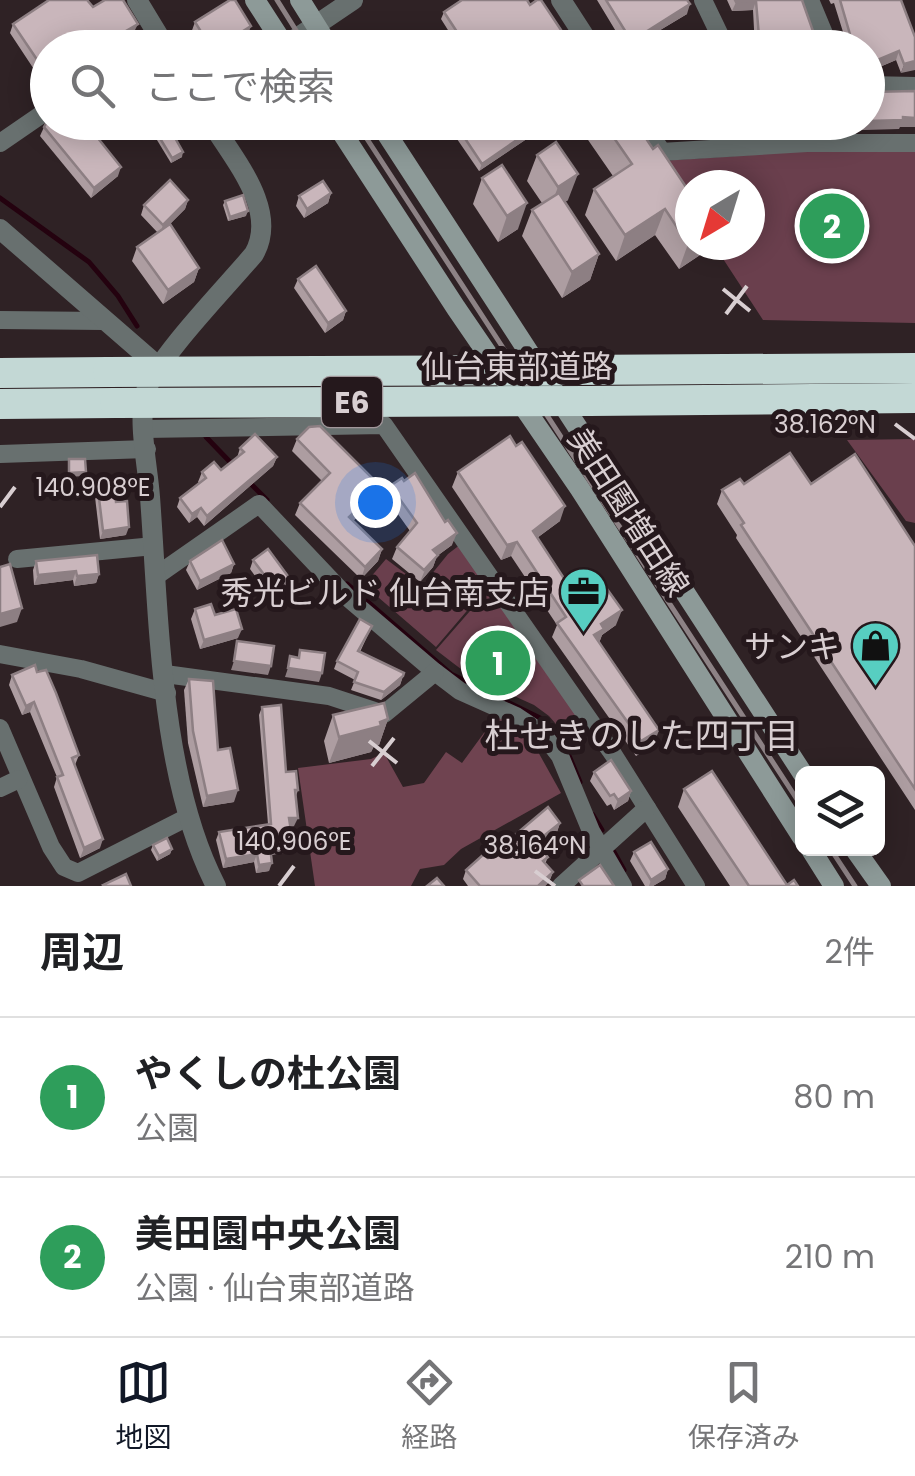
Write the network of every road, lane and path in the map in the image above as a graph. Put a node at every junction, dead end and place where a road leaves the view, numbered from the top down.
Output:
1 (137, 0) edge
2 (255, 0) edge
3 (300, 0) edge
4 (352, 0) edge
5 (562, 0) edge
6 (703, 0) edge
7 (810, 0) edge
8 (316, 24) junction
9 (155, 30) edge
10 (275, 30) edge
11 (308, 30) edge
12 (320, 30) edge
13 (581, 30) edge
14 (717, 30) edge
15 (822, 30) edge
16 (885, 85) edge
17 (915, 86) edge
18 (30, 122) edge
19 (221, 140) edge
20 (346, 140) edge
21 (391, 140) edge
22 (653, 140) edge
23 (0, 143) edge
24 (915, 143) edge
25 (660, 152) joint
26 (0, 229) edge
27 (0, 320) edge
28 (104, 321) junction
29 (159, 367) junction
30 (915, 368) edge
31 (0, 373) edge
32 (915, 398) edge
33 (0, 404) edge
34 (146, 440) junction
35 (0, 454) edge
36 (154, 546) junction
37 (16, 559) dead end
38 (156, 576) junction
39 (0, 655) edge
40 (436, 672) junction
41 (166, 684) junction
42 (0, 728) edge
43 (798, 766) edge
44 (20, 778) junction
45 (0, 788) edge
46 (647, 808) junction
47 (188, 817) junction
48 (795, 826) edge
49 (603, 846) junction
50 (815, 856) edge
51 (860, 856) edge
52 (216, 886) edge
53 (561, 886) edge
54 (624, 886) edge
55 (696, 886) edge
56 (834, 886) edge
57 (882, 886) edge

1 - 9 street
2 - 10 main road
3 - 8 main road
4 - 8 street
5 - 13 street
6 - 14 street
7 - 15 street
8 - 11 street
8 - 12 main road
16 - 17 street
18 - 23 street
19 - 29 street
20 - 48 main road, 美田園増田線
21 - 43 main road, 美田園増田線
22 - 25 street
24 - 25 street
26 - 28 street
27 - 28 street
28 - 29 street
29 - 34 street
30 - 31 highway, 仙台東部道路 / E6, bridge
32 - 33 highway, 仙台東部道路 / E6, bridge
34 - 35 street
34 - 36 street
34 - 46 street
36 - 37 street
36 - 38 street
38 - 40 street
38 - 41 street
39 - 41 street
40 - 41 street
40 - 49 street
41 - 47 street
42 - 44 street
44 - 45 street
44 - 47 street
46 - 49 street
46 - 55 street
47 - 52 street
49 - 53 street
49 - 54 street
50 - 56 main road
51 - 57 main road

